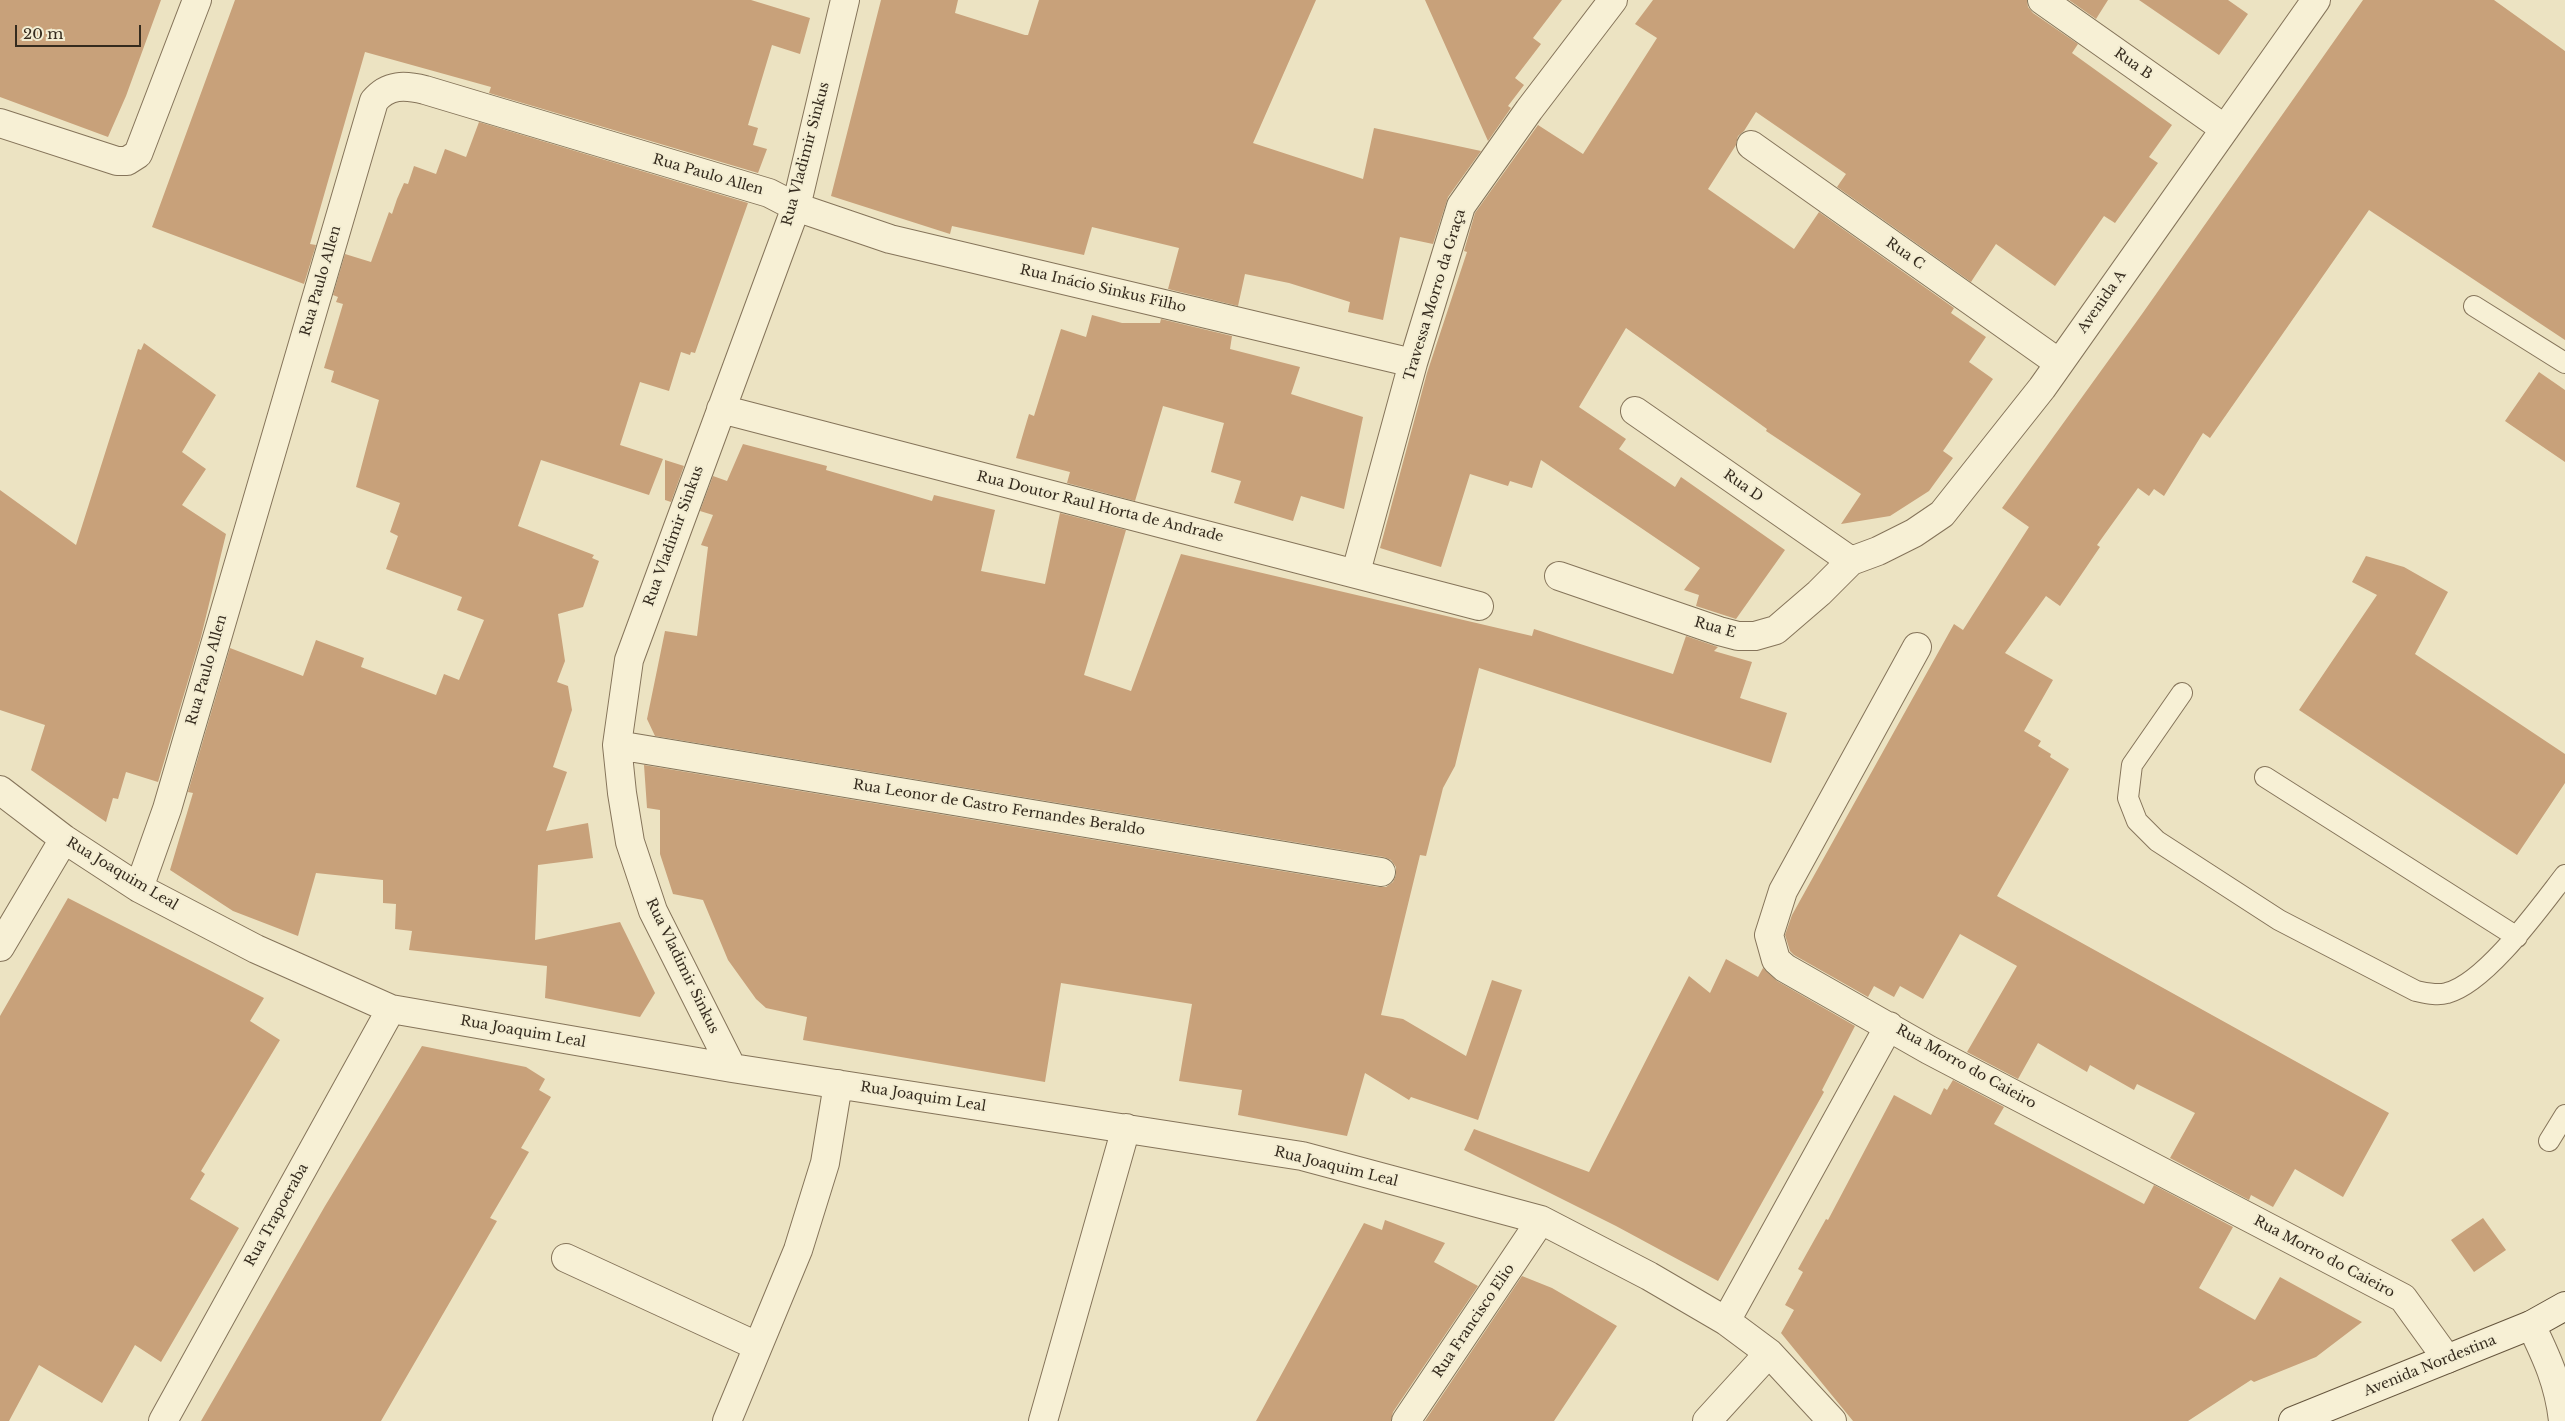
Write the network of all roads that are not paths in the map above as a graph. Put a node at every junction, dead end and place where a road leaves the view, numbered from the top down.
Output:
1 (197, 0) edge
2 (845, 0) edge
3 (1613, 0) edge
4 (2042, 0) edge
5 (2316, 0) edge
6 (0, 123) edge
7 (2225, 129) junction
8 (1751, 145) dead end
9 (796, 207) junction
10 (2474, 306) dead end
11 (1413, 363) junction
12 (2059, 363) junction
13 (2565, 363) edge
14 (720, 409) junction
15 (1635, 411) dead end
16 (1850, 561) junction
17 (1356, 572) junction
18 (1559, 576) dead end
19 (1479, 606) dead end
20 (1917, 647) dead end
21 (2182, 693) dead end
22 (618, 745) junction
23 (2265, 777) dead end
24 (0, 790) edge
25 (64, 839) junction
26 (1381, 872) dead end
27 (2565, 875) edge
28 (139, 888) junction
29 (2517, 937) junction
30 (0, 947) edge
31 (391, 1009) junction
32 (1889, 1026) junction
33 (732, 1068) junction
34 (838, 1084) junction
35 (2565, 1115) edge
36 (1126, 1128) junction
37 (2549, 1141) dead end
38 (1541, 1220) junction
39 (566, 1258) dead end
40 (2565, 1306) edge
41 (1726, 1321) junction
42 (2530, 1325) junction
43 (757, 1346) junction
44 (1769, 1353) junction
45 (2447, 1359) junction
46 (163, 1421) edge
47 (727, 1421) edge
48 (1042, 1421) edge
49 (1406, 1421) edge
50 (1707, 1421) edge
51 (1832, 1421) edge
52 (2293, 1421) edge
53 (2563, 1421) edge

1 - 6 street
2 - 9 street, Rua Vladimir Sinkus
3 - 11 street, Travessa Morro da Graça
4 - 7 street, Rua B
5 - 7 street, Avenida A
7 - 12 street, Avenida A
8 - 12 street, Rua C
9 - 11 street, Rua Inácio Sinkus Filho
9 - 14 street, Rua Vladimir Sinkus
9 - 28 street, Rua Paulo Allen
10 - 13 lane
11 - 17 street, Travessa Morro da Graça
12 - 16 street, Avenida A
14 - 17 street, Rua Doutor Raul Horta de Andrade
14 - 22 street, Rua Vladimir Sinkus
15 - 16 street, Rua D
16 - 18 street, Rua E
17 - 19 street, Rua Doutor Raul Horta de Andrade
20 - 32 street, Rua Morro do Caieiro
21 - 29 lane
22 - 26 street, Rua Leonor de Castro Fernandes Beraldo
22 - 33 street, Rua Vladimir Sinkus
23 - 29 lane
24 - 25 street, Rua Joaquim Leal
25 - 28 street, Rua Joaquim Leal
25 - 30 street
27 - 29 lane
28 - 31 street, Rua Joaquim Leal
31 - 33 street, Rua Joaquim Leal
31 - 46 street, Rua Trapoeraba
32 - 41 street
32 - 45 street, Rua Morro do Caieiro
33 - 34 street, Rua Joaquim Leal
34 - 36 street, Rua Joaquim Leal
34 - 43 street
35 - 37 lane
36 - 38 street, Rua Joaquim Leal
36 - 48 street
38 - 41 street, Rua Joaquim Leal
38 - 49 street, Rua Francisco Elio
39 - 43 street
40 - 42 street, Avenida Nordestina
41 - 44 street, Rua Joaquim Leal
42 - 45 street, Avenida Nordestina
42 - 53 street
43 - 47 street
44 - 50 street
44 - 51 street, Rua Joaquim Leal
45 - 52 street, Avenida Nordestina

